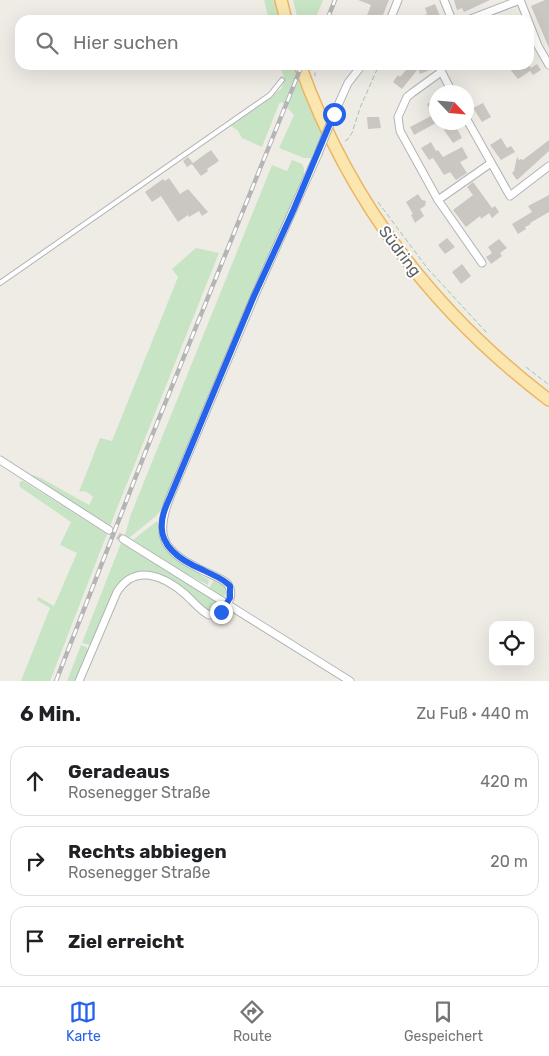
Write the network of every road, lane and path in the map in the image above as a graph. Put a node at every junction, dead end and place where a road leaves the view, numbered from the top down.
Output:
1 (281, 0) edge
2 (398, 0) edge
3 (444, 0) edge
4 (520, 0) edge
5 (285, 15) edge
6 (392, 15) edge
7 (450, 15) edge
8 (481, 15) edge
9 (526, 15) edge
10 (534, 31) edge
11 (547, 54) edge
12 (549, 65) edge
13 (302, 70) edge
14 (358, 70) edge
15 (377, 70) edge
16 (438, 70) edge
17 (441, 70) edge
18 (282, 80) dead end
19 (448, 85) edge
20 (473, 130) edge
21 (342, 142) dead end
22 (491, 163) junction
23 (549, 166) edge
24 (376, 199) dead end
25 (438, 200) junction
26 (482, 262) dead end
27 (0, 283) edge
28 (491, 337) dead end
29 (526, 368) dead end
30 (549, 385) edge
31 (549, 400) edge
32 (0, 460) edge
33 (109, 530) tunnel mouth
34 (123, 539) tunnel mouth
35 (228, 604) junction
36 (80, 681) edge
37 (350, 681) edge

1 - 5 main road
2 - 6 street
3 - 7 street
4 - 8 street
4 - 9 street
10 - 11 street
11 - 12 street
13 - 31 main road, Südring
14 - 35 street, bridge
15 - 21 path
16 - 25 street
17 - 19 street
18 - 27 lane
20 - 22 street
22 - 23 street
22 - 25 street
24 - 28 path
25 - 26 street
29 - 30 path
32 - 33 street
34 - 35 street
35 - 36 street
35 - 37 street

